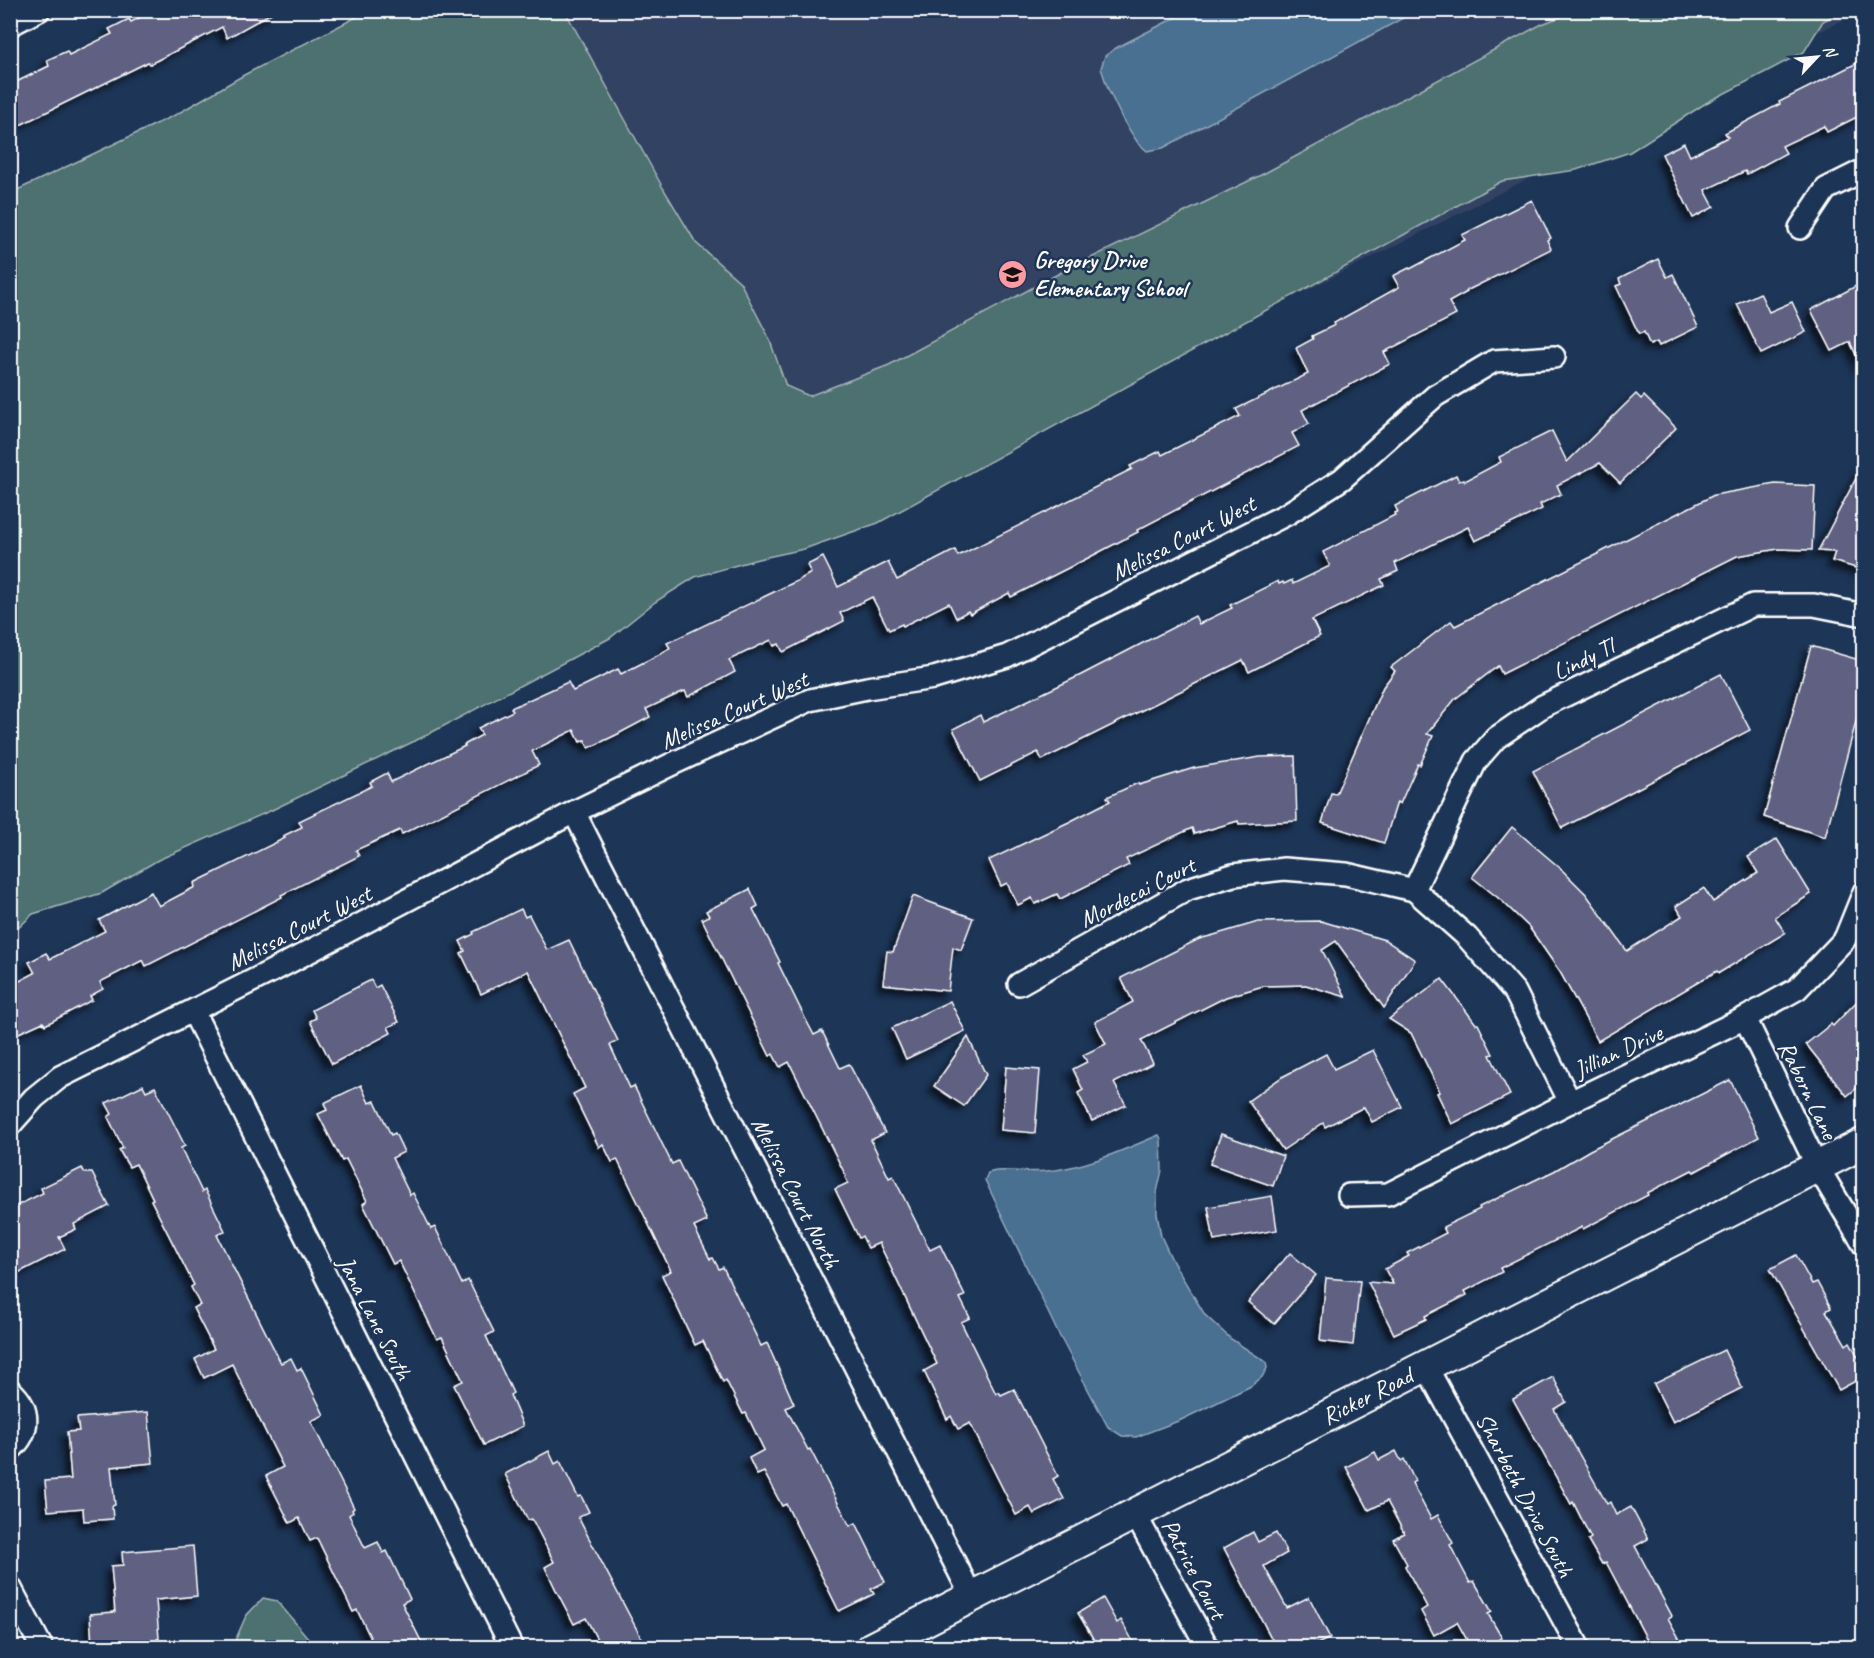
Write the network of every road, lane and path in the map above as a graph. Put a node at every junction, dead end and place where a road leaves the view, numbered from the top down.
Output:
1 (39, 10) edge
2 (10, 25) edge
3 (1863, 170) edge
4 (1800, 228) dead end
5 (1554, 357) dead end
6 (1863, 615) edge
7 (574, 812) junction
8 (1414, 890) junction
9 (1863, 892) edge
10 (1019, 984) dead end
11 (193, 1011) junction
12 (1745, 1018) junction
13 (1570, 1102) junction
14 (10, 1125) edge
15 (1863, 1143) edge
16 (1817, 1166) junction
17 (1349, 1195) dead end
18 (1863, 1245) edge
19 (1426, 1366) junction
20 (10, 1390) edge
21 (10, 1450) edge
22 (1135, 1514) junction
23 (10, 1587) edge
24 (972, 1597) junction
25 (42, 1647) edge
26 (512, 1647) edge
27 (871, 1647) edge
28 (1208, 1647) edge
29 (1579, 1647) edge

1 - 2 street
3 - 4 street
5 - 7 street, Melissa Court West
6 - 8 street, Lindy Tl
7 - 11 street, Melissa Court West
7 - 24 street, Melissa Court North
8 - 10 street, Mordecai Court
8 - 13 street, Mordecai Court
9 - 12 street, Jillian Drive
11 - 14 street, Melissa Court West
11 - 26 street, Jana Lane South
12 - 13 street, Jillian Drive
12 - 16 street, Raborn Lane
13 - 17 street, Jillian Drive
15 - 16 street, Ricker Road
16 - 18 street, Raborn Lane
16 - 19 street, Ricker Road
19 - 22 street, Ricker Road
19 - 29 street, Sharbeth Drive South
20 - 21 street
22 - 24 street, Ricker Road
22 - 28 street, Patrice Court
23 - 25 street
24 - 27 street, Ricker Road

